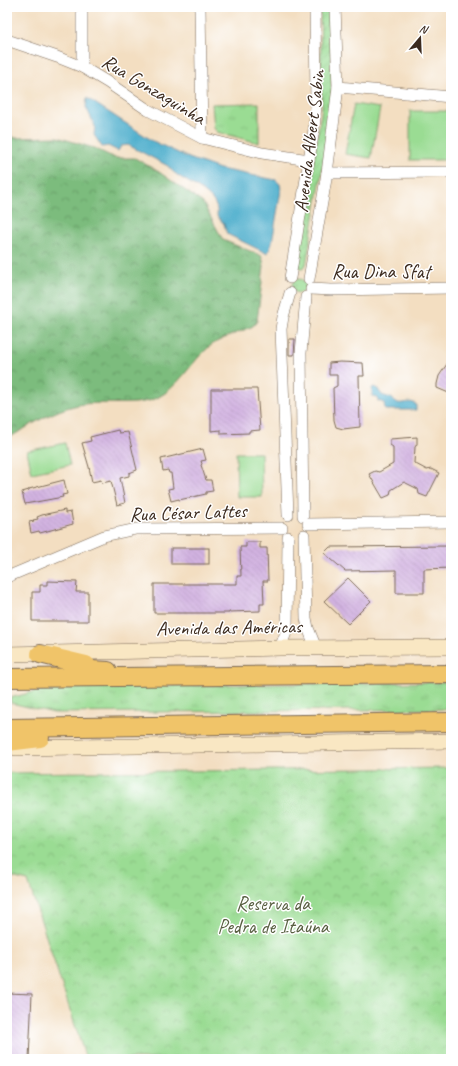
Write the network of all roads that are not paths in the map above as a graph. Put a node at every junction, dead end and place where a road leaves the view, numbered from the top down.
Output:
1 (82, 7) edge
2 (200, 7) edge
3 (316, 7) edge
4 (335, 7) edge
5 (7, 40) edge
6 (82, 67) junction
7 (338, 87) junction
8 (451, 97) edge
9 (202, 138) junction
10 (310, 160) junction
11 (451, 172) edge
12 (327, 173) junction
13 (290, 278) junction
14 (309, 288) junction
15 (451, 288) edge
16 (290, 294) junction
17 (288, 515) junction
18 (451, 522) edge
19 (305, 525) junction
20 (285, 533) junction
21 (7, 577) edge
22 (451, 647) edge
23 (280, 648) junction
24 (316, 648) junction
25 (7, 654) edge
26 (40, 654) junction
27 (451, 674) edge
28 (146, 677) junction
29 (7, 678) edge
30 (449, 723) edge
31 (132, 727) junction
32 (7, 728) edge
33 (451, 741) edge
34 (7, 742) edge
35 (7, 748) edge

1 - 6 street
2 - 9 street
3 - 10 street, Avenida Albert Sabin
4 - 7 street, Avenida Albert Sabin
5 - 6 street, Rua Gonzaguinha
6 - 9 street, Rua Gonzaguinha
7 - 8 street
7 - 12 street, Avenida Albert Sabin
9 - 10 street, Rua Gonzaguinha
10 - 13 street, Avenida Albert Sabin
11 - 12 street
12 - 14 street, Avenida Albert Sabin
13 - 14 street
13 - 16 street
14 - 15 street, Rua Dina Sfat
14 - 16 street
14 - 19 street, Avenida Albert Sabin
16 - 17 street
17 - 19 street
17 - 20 street
18 - 19 street
19 - 20 street
19 - 24 street, Avenida Albert Sabin
20 - 21 street, Rua César Lattes
20 - 23 street
22 - 24 main road, Avenida das Américas
23 - 24 main road, Avenida das Américas
23 - 26 main road, Avenida das Américas
25 - 26 main road, Avenida das Américas
26 - 28 highway
27 - 28 highway
28 - 29 highway
30 - 31 highway
31 - 32 highway
31 - 34 highway
33 - 35 main road

